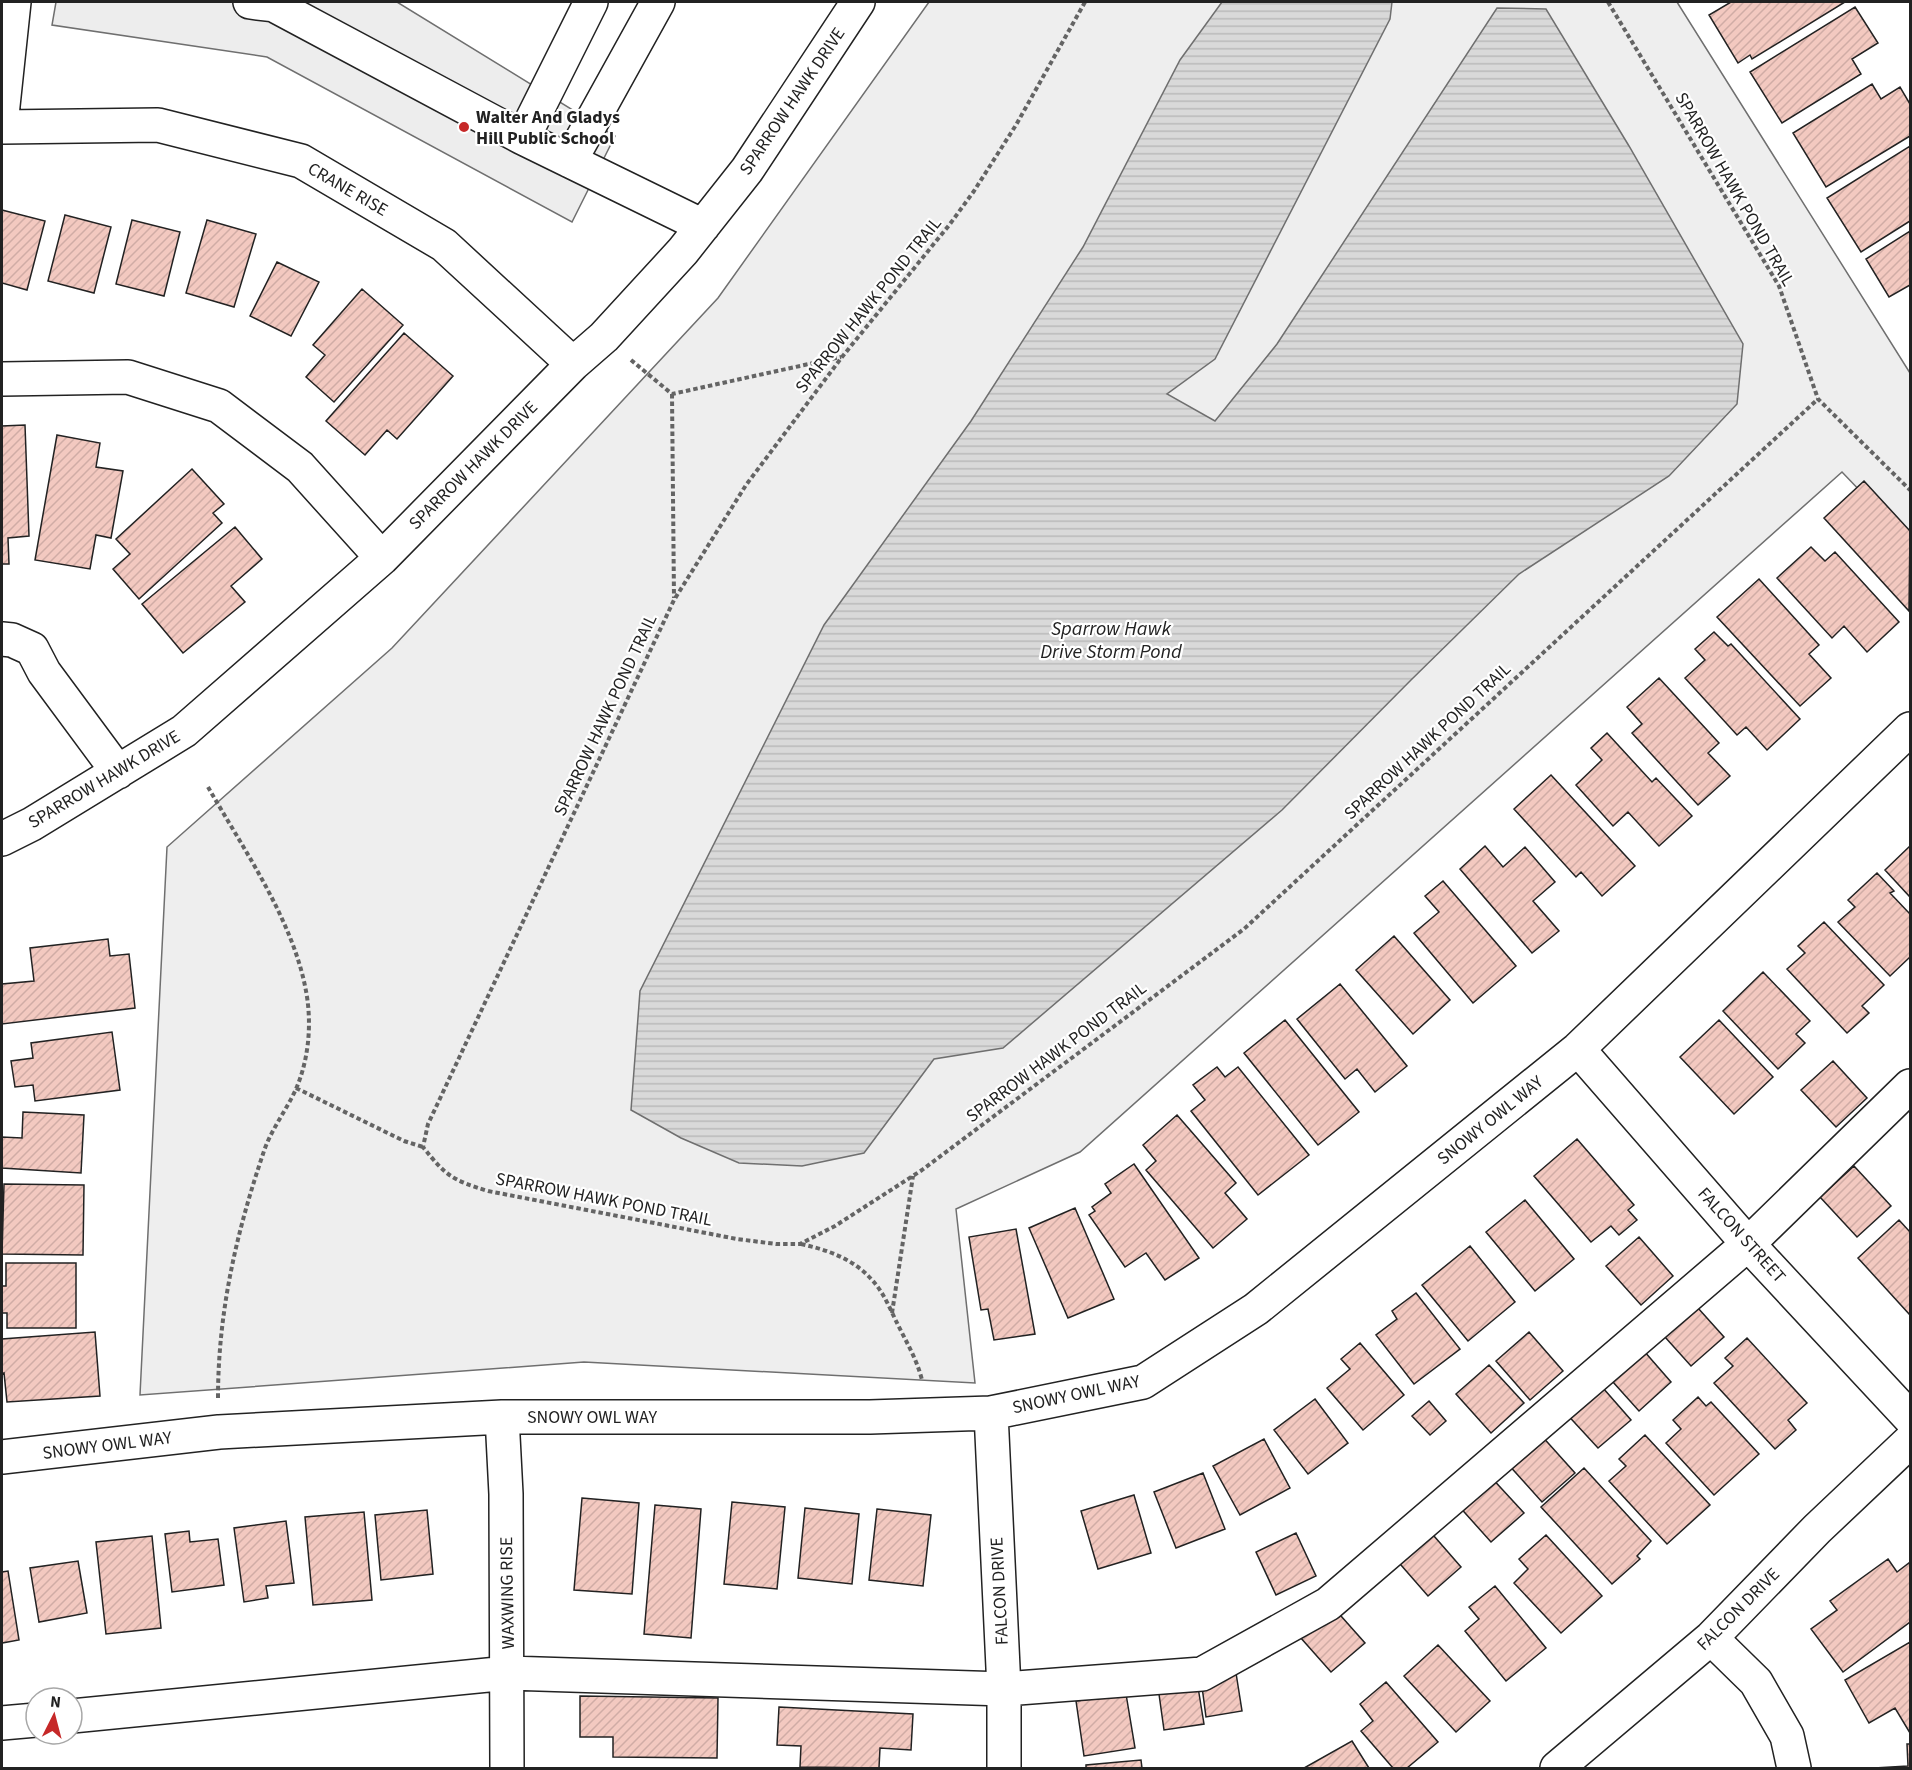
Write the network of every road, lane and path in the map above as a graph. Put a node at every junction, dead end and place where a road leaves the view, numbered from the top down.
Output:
1 (14, 2) edge
2 (250, 2) edge
3 (591, 2) edge
4 (658, 2) edge
5 (858, 2) edge
6 (1085, 2) edge
7 (1608, 2) edge
8 (2, 115) edge
9 (2, 127) edge
10 (523, 138) junction
11 (570, 161) junction
12 (703, 226) junction
13 (604, 337) junction
14 (842, 357) junction
15 (573, 364) junction
16 (2, 379) edge
17 (672, 394) junction
18 (1818, 399) junction
19 (1911, 490) edge
20 (382, 558) junction
21 (674, 600) junction
22 (2, 639) edge
23 (1911, 729) edge
24 (118, 772) junction
25 (208, 788) dead end
26 (2, 839) edge
27 (1578, 1049) junction
28 (1911, 1086) edge
29 (296, 1088) junction
30 (423, 1147) junction
31 (913, 1176) junction
32 (800, 1244) junction
33 (1748, 1244) junction
34 (892, 1313) junction
35 (991, 1413) junction
36 (933, 1415) junction
37 (502, 1417) junction
38 (1911, 1418) edge
39 (219, 1432) junction
40 (1911, 1441) edge
41 (2, 1457) edge
42 (1711, 1638) junction
43 (508, 1673) junction
44 (1004, 1689) junction
45 (84, 1715) edge
46 (24, 1721) edge
47 (2, 1724) edge
48 (507, 1768) edge
49 (1004, 1768) edge
50 (1557, 1768) edge
51 (1794, 1768) edge

1 - 8 street
2 - 10 street
3 - 10 street
4 - 11 street
5 - 12 street, SPARROW HAWK DRIVE
6 - 14 path, SPARROW HAWK POND TRAIL
7 - 18 path, SPARROW HAWK POND TRAIL
9 - 15 street, CRANE RISE
10 - 11 street
11 - 12 street
12 - 13 street, SPARROW HAWK DRIVE
13 - 15 street, SPARROW HAWK DRIVE
13 - 17 path
14 - 17 path
14 - 21 path, SPARROW HAWK POND TRAIL
15 - 20 street, SPARROW HAWK DRIVE
16 - 20 street
17 - 21 path
18 - 19 path, SPARROW HAWK POND TRAIL
18 - 31 path, SPARROW HAWK POND TRAIL
20 - 24 street, SPARROW HAWK DRIVE
21 - 30 path, SPARROW HAWK POND TRAIL
22 - 24 street
23 - 27 street, SNOWY OWL WAY
24 - 26 street, SPARROW HAWK DRIVE
25 - 29 path
27 - 33 street, FALCON STREET
27 - 35 street, SNOWY OWL WAY
28 - 33 street
29 - 30 path
29 - 39 path
30 - 32 path, SPARROW HAWK POND TRAIL
31 - 32 path, SPARROW HAWK POND TRAIL
31 - 34 path
32 - 34 path
33 - 38 street, FALCON STREET
33 - 44 street
34 - 36 path
35 - 36 street, SNOWY OWL WAY
35 - 44 street, FALCON DRIVE
36 - 37 street, SNOWY OWL WAY
37 - 39 street, SNOWY OWL WAY
37 - 43 street, WAXWING RISE
39 - 41 street, SNOWY OWL WAY
40 - 42 street, FALCON DRIVE
42 - 50 street, FALCON DRIVE
42 - 51 street
43 - 44 street
43 - 45 street
43 - 48 street, WAXWING RISE
44 - 49 street, FALCON DRIVE
46 - 47 street

